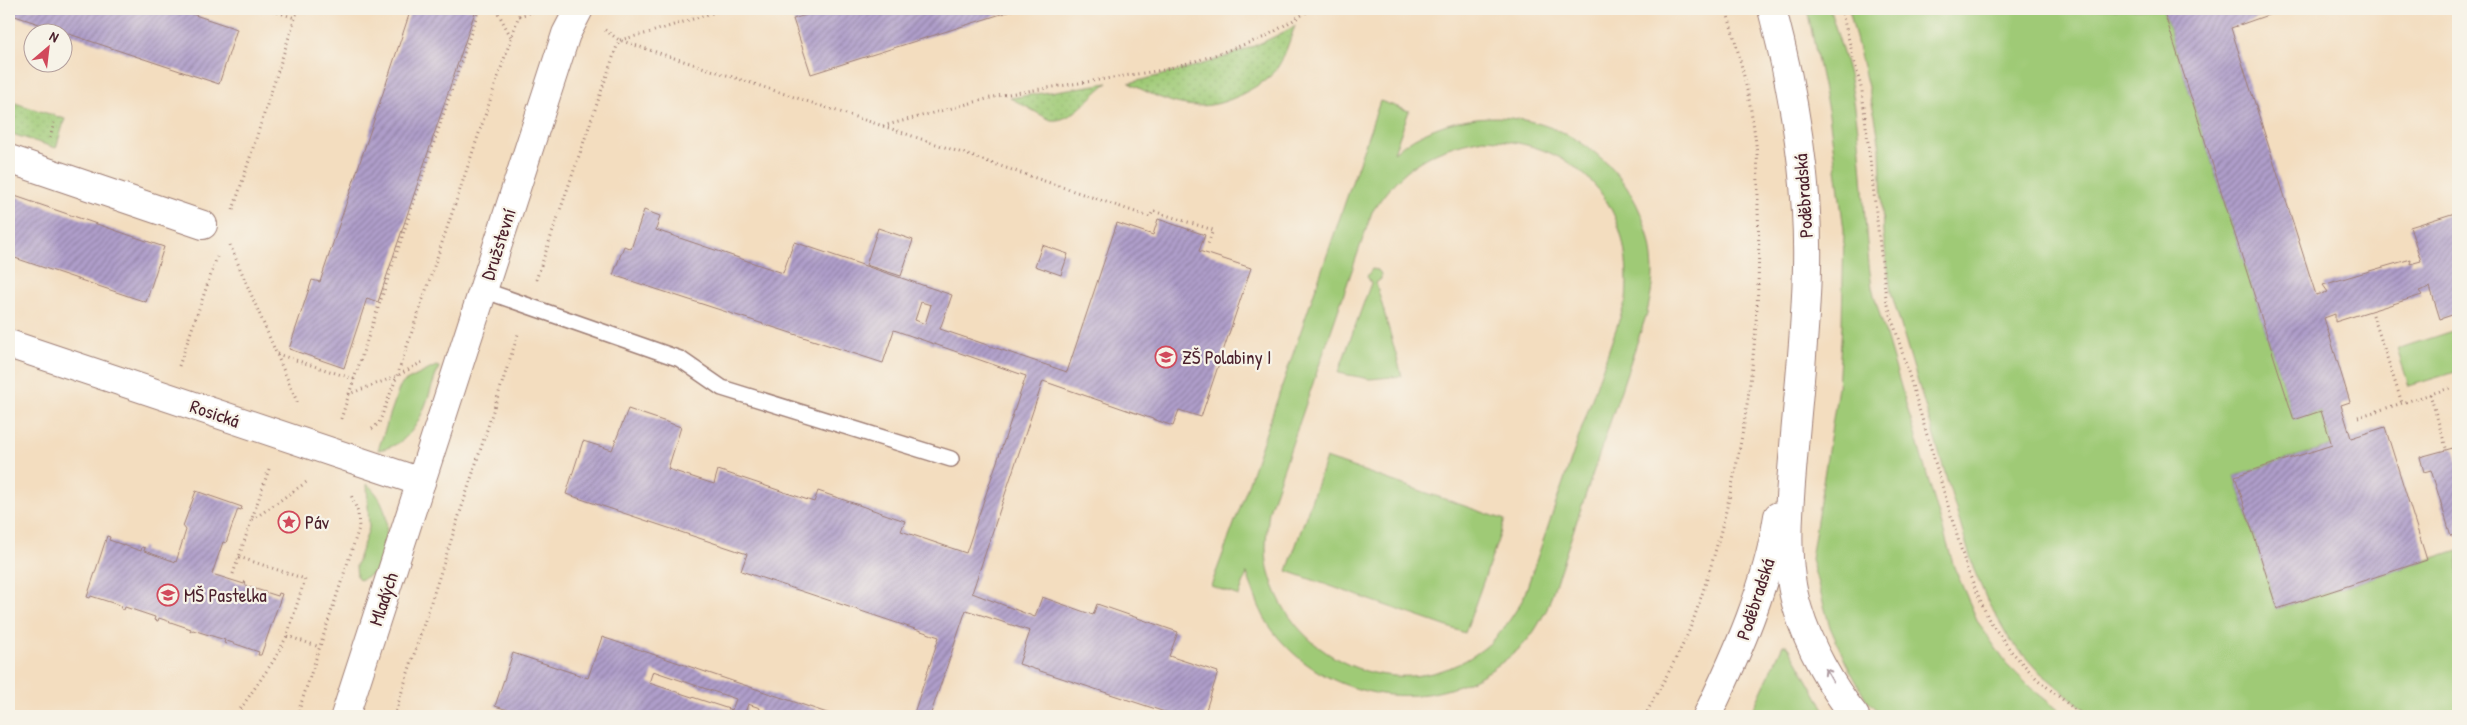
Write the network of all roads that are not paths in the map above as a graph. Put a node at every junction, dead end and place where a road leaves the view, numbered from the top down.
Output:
1 (579, 9) edge
2 (1772, 9) edge
3 (9, 159) edge
4 (214, 229) road end
5 (483, 290) junction
6 (9, 344) edge
7 (1799, 386) junction
8 (951, 459) dead end
9 (421, 482) junction
10 (345, 716) edge
11 (1708, 716) edge
12 (1855, 716) edge

1 - 5 street, Družstevní
2 - 7 street, Poděbradská
3 - 4 street
5 - 8 lane
5 - 9 street, Družstevní
6 - 9 street, Rosická
7 - 11 street, Poděbradská
12 -> 7 street, Poděbradská
9 - 10 street, Mladých

